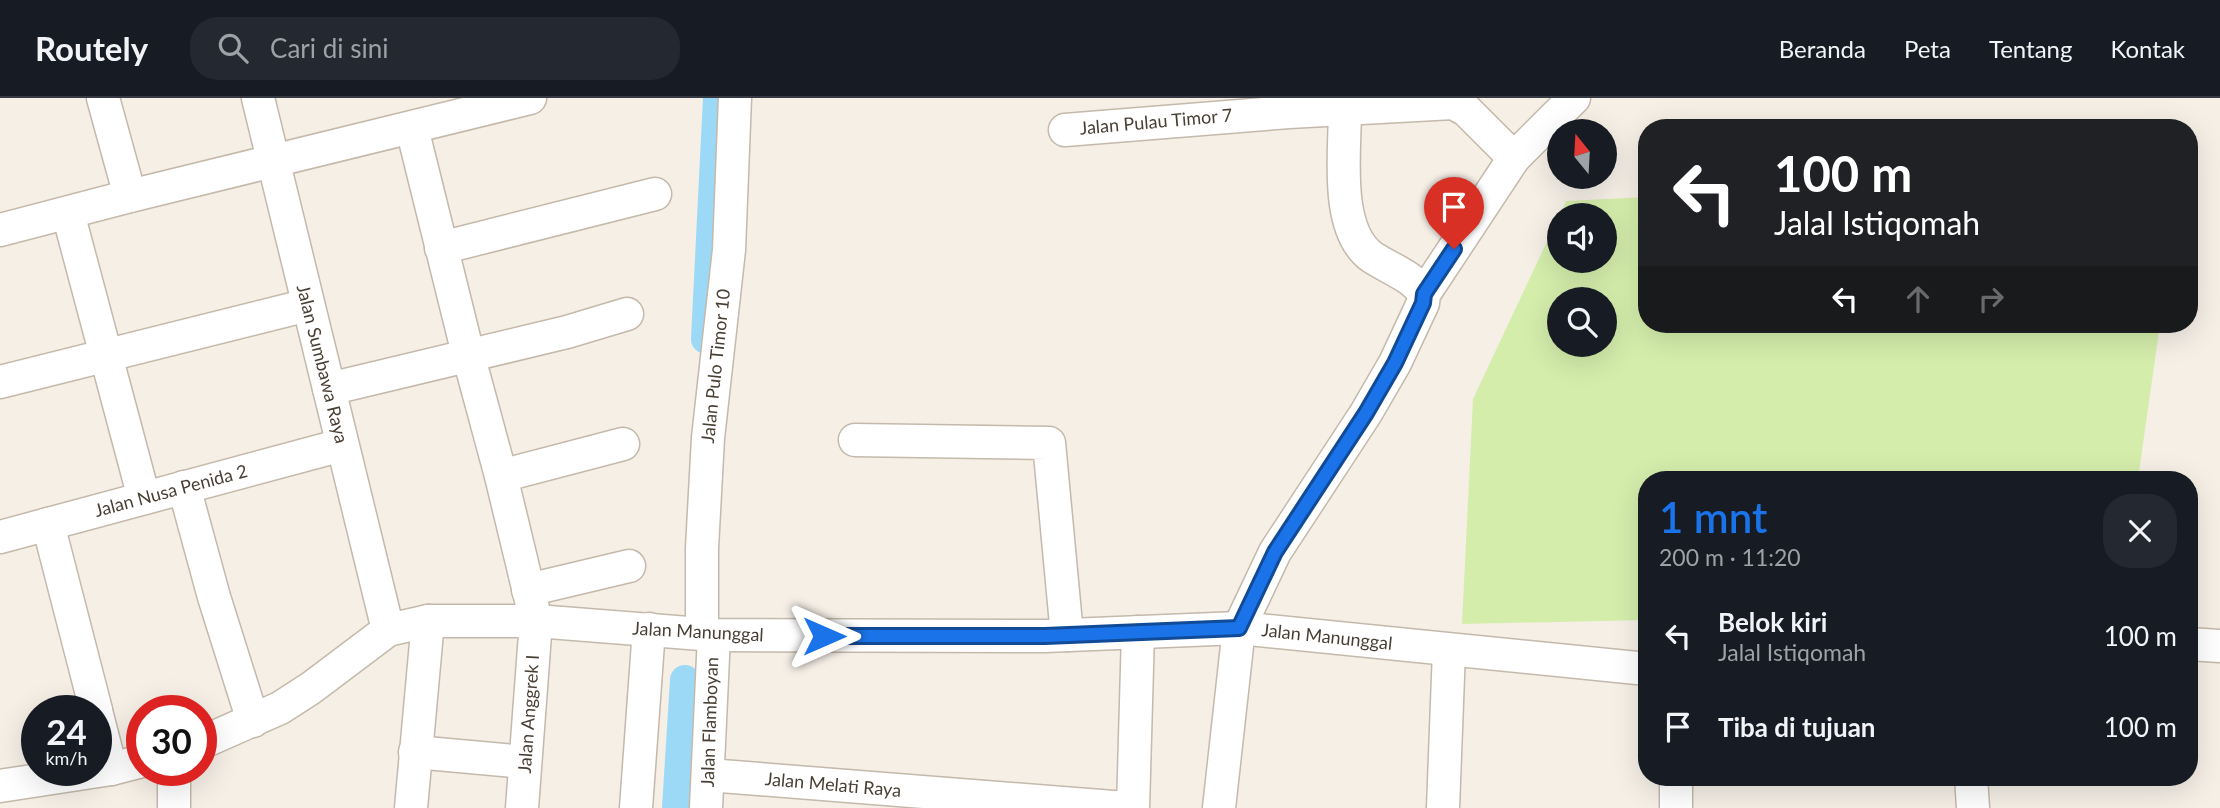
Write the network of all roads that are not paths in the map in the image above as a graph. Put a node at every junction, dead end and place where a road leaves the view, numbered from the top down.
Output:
1 (103, 98) edge
2 (258, 98) edge
3 (530, 98) edge
4 (735, 98) edge
5 (1574, 98) edge
6 (1288, 105) edge
7 (1345, 109) junction
8 (412, 128) junction
9 (1065, 130) dead end
10 (1514, 158) junction
11 (273, 162) junction
12 (655, 194) dead end
13 (130, 196) junction
14 (68, 213) junction
15 (0, 230) edge
16 (442, 248) junction
17 (1424, 294) junction
18 (308, 305) junction
19 (627, 314) dead end
20 (468, 354) junction
21 (107, 355) junction
22 (0, 382) edge
23 (329, 388) junction
24 (855, 440) dead end
25 (623, 444) dead end
26 (342, 445) junction
27 (501, 476) junction
28 (184, 487) junction
29 (144, 498) junction
30 (48, 524) junction
31 (0, 537) edge
32 (629, 566) dead end
33 (528, 590) junction
34 (428, 621) junction
35 (536, 621) junction
36 (1239, 628) junction
37 (388, 629) junction
38 (1138, 632) junction
39 (685, 633) junction
40 (1067, 635) junction
41 (2198, 645) edge
42 (2220, 646) edge
43 (1448, 650) junction
44 (1638, 667) edge
45 (92, 695) edge
46 (253, 720) junction
47 (217, 736) edge
48 (415, 752) junction
49 (525, 762) junction
50 (708, 775) junction
51 (21, 783) edge
52 (0, 786) edge
53 (174, 786) edge
54 (1676, 786) edge
55 (1972, 786) edge
56 (820, 796) edge
57 (174, 808) edge
58 (411, 808) edge
59 (522, 808) edge
60 (636, 808) edge
61 (706, 808) edge
62 (1126, 808) edge
63 (1133, 808) edge
64 (1219, 808) edge
65 (1443, 808) edge
66 (1676, 808) edge
67 (1973, 808) edge

1 - 13 street
2 - 11 street, Jalan Sumbawa Raya
3 - 8 street
4 - 39 street, Jalan Pulo Timor 10
5 - 10 street
6 - 7 street, Jalan Pulau Timor 7
6 - 9 street, Jalan Pulau Timor 7
7 - 10 street, Jalan Pulau Timor 7
7 - 17 street
8 - 11 street
8 - 16 street, Jalan Anggrek I
10 - 17 street
11 - 13 street
11 - 18 street, Jalan Sumbawa Raya
12 - 16 street
13 - 14 street
14 - 15 street
14 - 21 street
16 - 20 street, Jalan Anggrek I
17 - 36 street
18 - 21 street
18 - 23 street, Jalan Sumbawa Raya
19 - 20 street
20 - 23 street
20 - 27 street, Jalan Anggrek I
21 - 22 street
21 - 29 street
23 - 26 street, Jalan Sumbawa Raya
24 - 40 street
25 - 27 street
26 - 28 street, Jalan Nusa Penida 2
26 - 37 street, Jalan Sumbawa Raya
27 - 33 street, Jalan Anggrek I
28 - 29 street, Jalan Nusa Penida 2
28 - 46 street
29 - 30 street, Jalan Nusa Penida 2
30 - 31 street, Jalan Nusa Penida 2
30 - 45 street
32 - 33 street
33 - 35 street, Jalan Anggrek I
34 - 35 street, Jalan Manunggal
34 - 37 street, Jalan Manunggal
34 - 48 street
35 - 39 street, Jalan Manunggal
35 - 49 street, Jalan Anggrek I
36 - 38 street, Jalan Manunggal
36 - 43 street, Jalan Manunggal
36 - 64 street
37 - 46 street, Jalan Manunggal
38 - 40 street, Jalan Manunggal
38 - 63 street
39 - 40 street, Jalan Manunggal
39 - 50 street, Jalan Flamboyan
39 - 60 street
41 - 42 street
43 - 44 street, Jalan Manunggal
43 - 65 street
46 - 47 street, Jalan Manunggal
48 - 49 street
48 - 58 street
49 - 59 street, Jalan Anggrek I
50 - 56 street, Jalan Melati Raya
50 - 61 street, Jalan Flamboyan
51 - 52 street
53 - 57 street
54 - 66 street
55 - 67 street
56 - 62 street, Jalan Melati Raya

